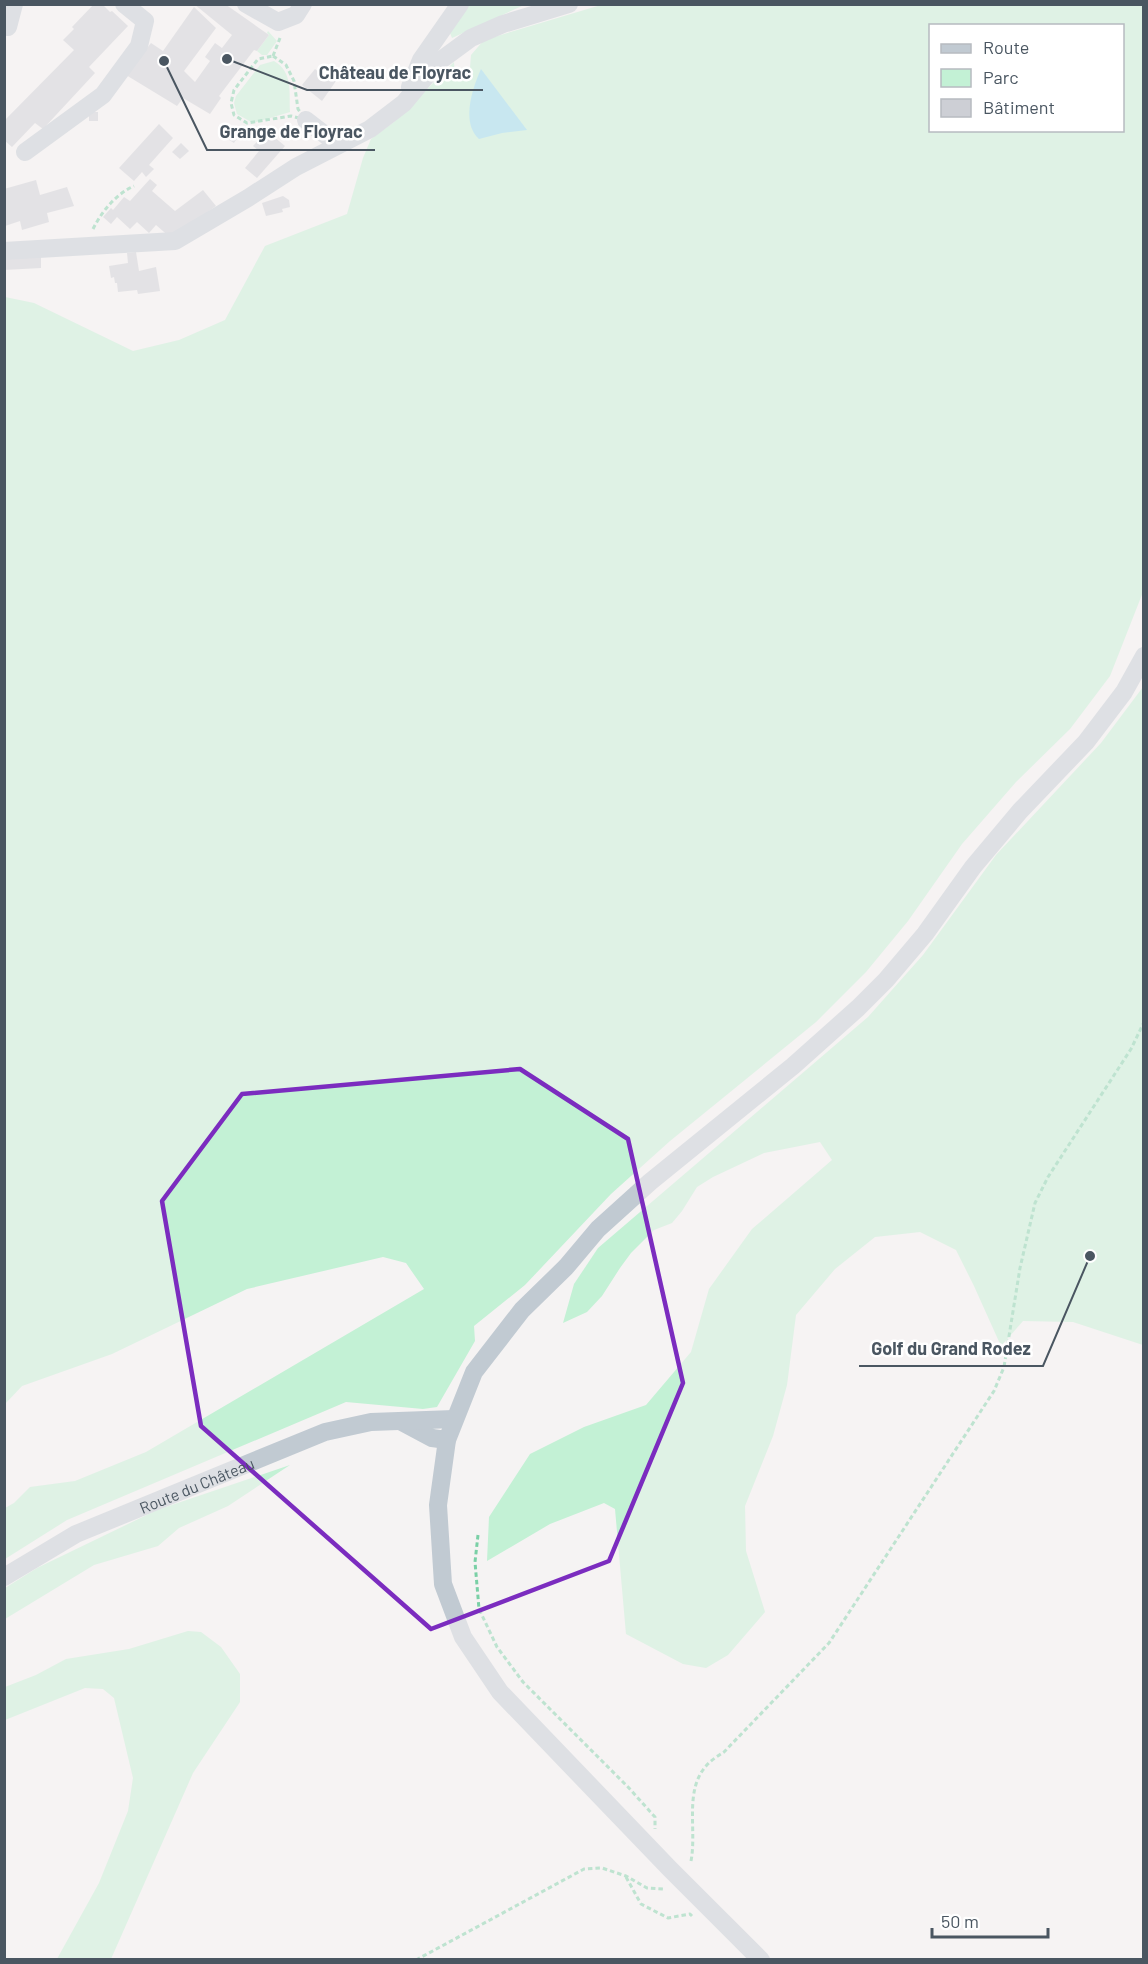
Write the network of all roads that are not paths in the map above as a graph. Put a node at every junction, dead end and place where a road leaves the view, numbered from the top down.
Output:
1 (14, 4) edge
2 (124, 4) edge
3 (246, 4) edge
4 (303, 4) edge
5 (460, 4) edge
6 (569, 4) edge
7 (4, 26) edge
8 (404, 103) junction
9 (306, 120) road end
10 (337, 144) junction
11 (25, 152) dead end
12 (4, 251) edge
13 (1143, 657) edge
14 (454, 1419) junction
15 (400, 1421) junction
16 (447, 1440) junction
17 (4, 1577) edge
18 (761, 1959) edge

1 - 7 street
2 - 11 street
3 - 4 street
5 - 8 street
6 - 8 street
8 - 10 street
9 - 10 street
10 - 12 street
13 - 14 street
14 - 15 street, Route du Château
14 - 16 street
15 - 16 street
15 - 17 street, Route du Château
16 - 18 street

